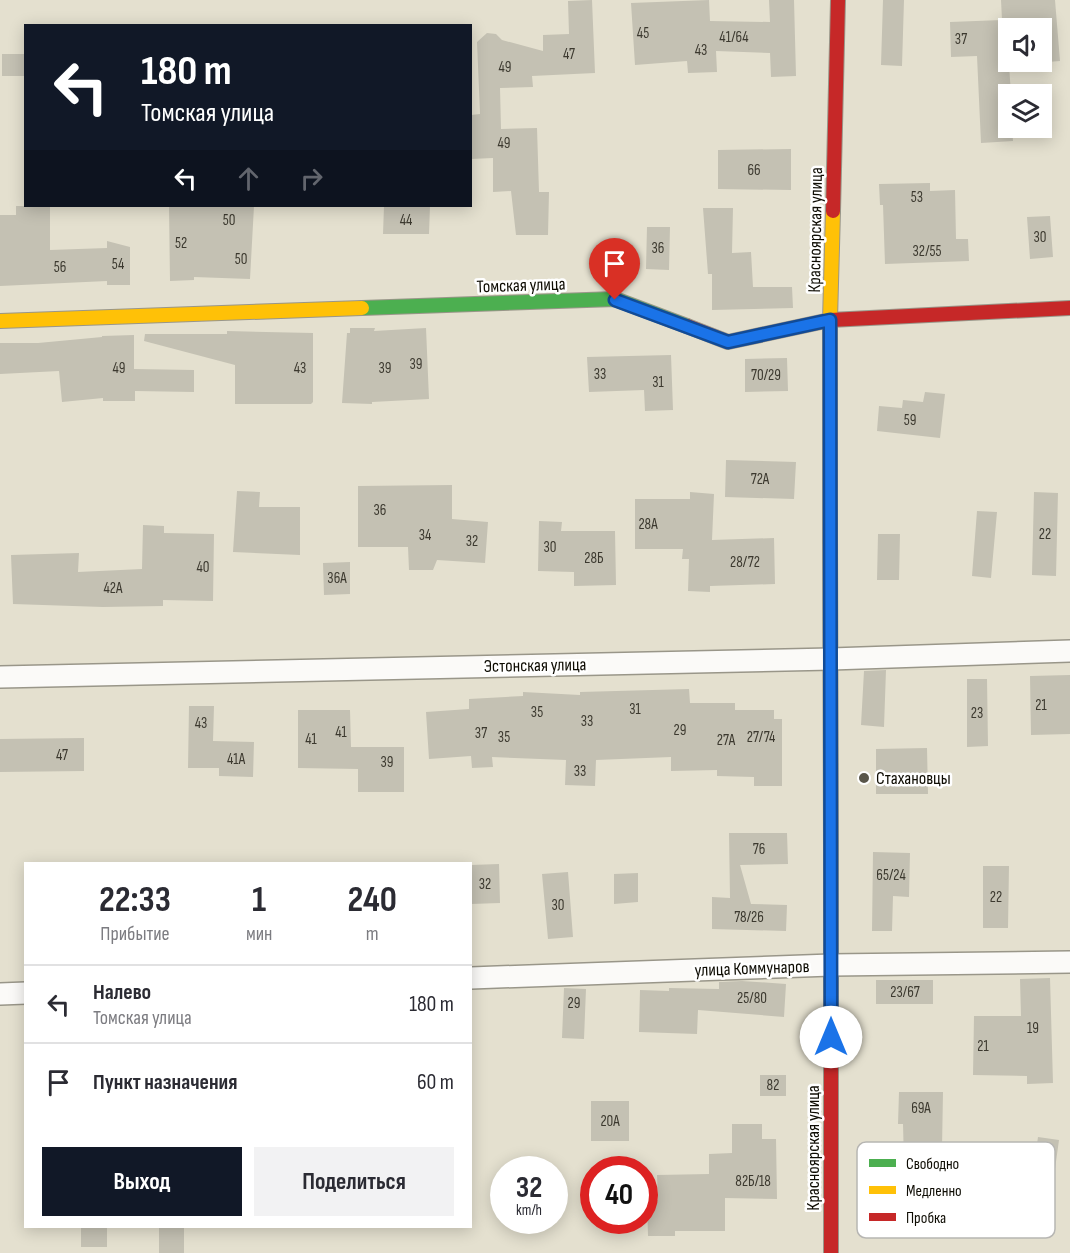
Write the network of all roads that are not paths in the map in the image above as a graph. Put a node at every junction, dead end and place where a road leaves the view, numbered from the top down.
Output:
1 (838, 0) edge
2 (1070, 308) edge
3 (830, 320) junction
4 (0, 321) edge
5 (1070, 651) edge
6 (831, 659) junction
7 (0, 677) edge
8 (1070, 962) edge
9 (831, 965) junction
10 (472, 978) edge
11 (24, 993) edge
12 (0, 994) edge
13 (831, 1253) edge

1 - 3 street, Красноярская улица
2 - 3 street, Томская улица
3 - 4 street, Томская улица
3 - 6 street, Красноярская улица
5 - 6 street, Эстонская улица
6 - 7 street, Эстонская улица
6 - 9 street, Красноярская улица
8 - 9 street, улица Коммунаров
9 - 10 street, улица Коммунаров
9 - 13 street, Красноярская улица
11 - 12 street

